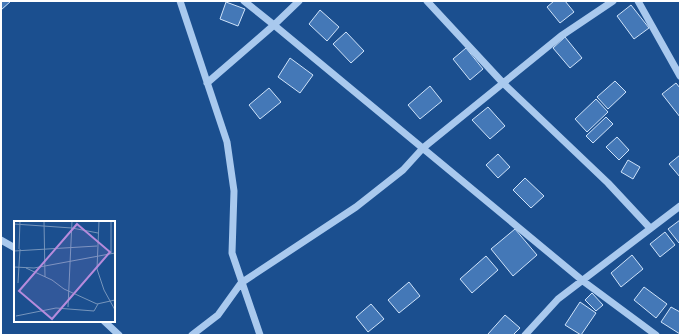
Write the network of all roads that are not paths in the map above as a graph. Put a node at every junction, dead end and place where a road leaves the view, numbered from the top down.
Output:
1 (180, 1) edge
2 (244, 1) edge
3 (299, 1) edge
4 (427, 1) edge
5 (613, 1) edge
6 (638, 1) edge
7 (274, 24) junction
8 (680, 76) edge
9 (207, 83) junction
10 (503, 83) junction
11 (422, 148) junction
12 (680, 206) edge
13 (650, 228) junction
14 (1, 240) edge
15 (14, 247) edge
16 (583, 281) junction
17 (241, 283) junction
18 (105, 322) edge
19 (118, 335) edge
20 (192, 335) edge
21 (260, 335) edge
22 (526, 335) edge
23 (656, 335) edge

1 - 9 street
2 - 7 street
3 - 7 street
4 - 10 street
5 - 10 street
6 - 8 street
7 - 9 street
7 - 11 street
9 - 17 street
10 - 11 street
10 - 13 street
11 - 16 street
11 - 17 street
12 - 13 street
13 - 16 street
14 - 15 street
16 - 22 street
16 - 23 street
17 - 20 street
17 - 21 street
18 - 19 street

